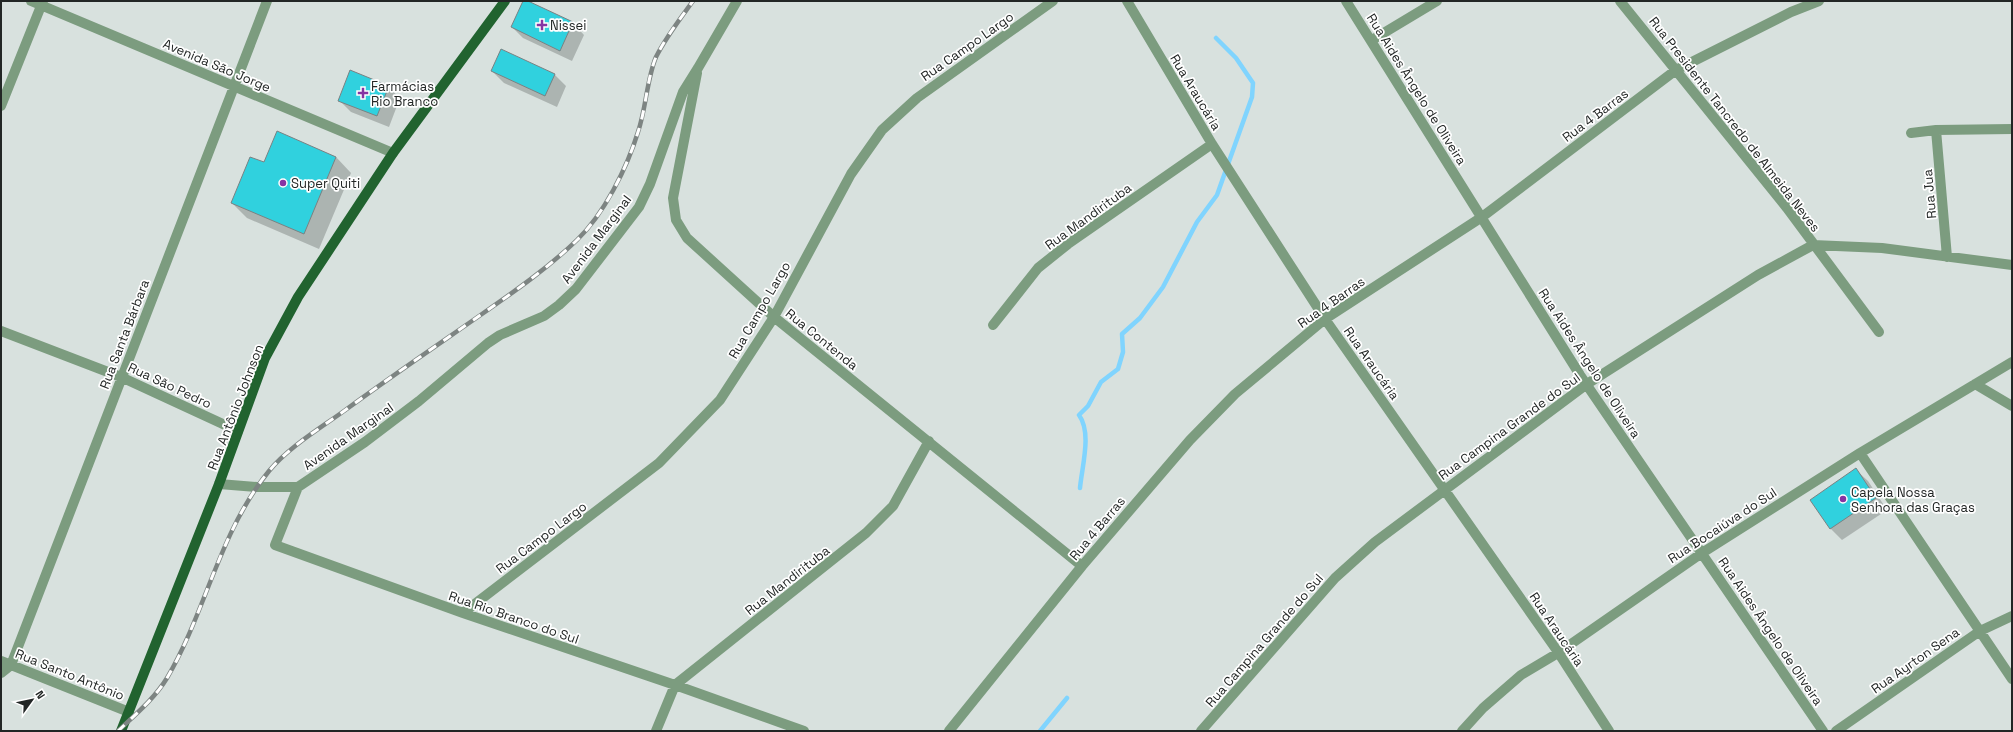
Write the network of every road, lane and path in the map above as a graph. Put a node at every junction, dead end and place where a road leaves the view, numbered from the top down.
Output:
1 (32, 1) edge
2 (267, 1) edge
3 (505, 1) edge
4 (737, 1) edge
5 (1053, 1) edge
6 (1127, 1) edge
7 (1346, 1) edge
8 (1436, 1) edge
9 (1620, 1) edge
10 (1819, 1) edge
11 (43, 3) edge
12 (1372, 40) junction
13 (698, 68) junction
14 (1676, 70) junction
15 (234, 86) junction
16 (1, 106) edge
17 (2012, 129) edge
18 (1936, 130) junction
19 (1911, 133) dead end
20 (1212, 144) junction
21 (393, 153) junction
22 (1482, 217) junction
23 (1813, 245) junction
24 (1947, 257) junction
25 (2012, 265) edge
26 (774, 317) junction
27 (1325, 319) junction
28 (993, 325) dead end
29 (1, 331) edge
30 (1879, 332) dead end
31 (2012, 362) edge
32 (121, 376) junction
33 (1587, 384) junction
34 (1975, 384) junction
35 (2012, 406) edge
36 (238, 431) junction
37 (929, 442) junction
38 (1860, 454) junction
39 (220, 484) junction
40 (298, 487) junction
41 (1444, 489) junction
42 (1702, 553) junction
43 (1082, 566) junction
44 (463, 613) junction
45 (2012, 616) edge
46 (1980, 631) junction
47 (1558, 653) junction
48 (1, 661) edge
49 (11, 665) junction
50 (1, 672) edge
51 (2012, 679) edge
52 (675, 685) junction
53 (129, 712) junction
54 (122, 731) edge
55 (656, 731) edge
56 (804, 731) edge
57 (950, 731) edge
58 (1201, 731) edge
59 (1462, 731) edge
60 (1609, 731) edge
61 (1823, 731) edge
62 (1836, 731) edge

1 - 11 street, Avenida São Jorge
2 - 15 street, Rua Santa Bárbara
3 - 21 main road, Rua Antônio Johnson
4 - 13 street, Avenida Marginal
5 - 26 street, Rua Campo Largo
6 - 20 street, Rua Araucária
7 - 12 street, Rua Aides Ângelo de Oliveira
8 - 12 street
9 - 14 street, Rua Presidente Tancredo de Almeida Neves
10 - 14 street, Rua 4 Barras
11 - 15 street, Avenida São Jorge
11 - 16 street
12 - 22 street, Rua Aides Ângelo de Oliveira
13 - 26 street, Rua Contenda
13 - 40 street, Avenida Marginal
14 - 22 street, Rua 4 Barras
14 - 23 street, Rua Presidente Tancredo de Almeida Neves
15 - 21 street, Avenida São Jorge
15 - 32 street, Rua Santa Bárbara
17 - 18 street
18 - 19 street
18 - 24 street, Rua Jua
20 - 27 street, Rua Araucária
20 - 28 street, Rua Mandirituba
21 - 36 main road, Rua Antônio Johnson
22 - 27 street, Rua 4 Barras
22 - 33 street, Rua Aides Ângelo de Oliveira
23 - 24 street
23 - 30 street, Rua Presidente Tancredo de Almeida Neves
23 - 33 street, Rua Campina Grande do Sul
24 - 25 street
26 - 37 street, Rua Contenda
26 - 44 street, Rua Campo Largo
27 - 41 street, Rua Araucária
27 - 43 street, Rua 4 Barras
29 - 32 street, Rua São Pedro
31 - 34 street, Rua Bocaiúva do Sul
32 - 36 street, Rua São Pedro
32 - 49 street, Rua Santa Bárbara
33 - 41 street, Rua Campina Grande do Sul
33 - 42 street, Rua Aides Ângelo de Oliveira
34 - 35 street
34 - 38 street, Rua Bocaiúva do Sul
36 - 39 main road, Rua Antônio Johnson
37 - 43 street, Rua Contenda
37 - 52 street, Rua Mandirituba
38 - 42 street, Rua Bocaiúva do Sul
38 - 46 street
39 - 40 street, Avenida Marginal
39 - 53 main road, Rua Antônio Johnson
40 - 44 street, Rua Rio Branco do Sul
41 - 47 street, Rua Araucária
41 - 58 street, Rua Campina Grande do Sul
42 - 47 street, Rua Bocaiúva do Sul
42 - 61 street, Rua Aides Ângelo de Oliveira
43 - 57 street, Rua 4 Barras
44 - 52 street, Rua Rio Branco do Sul
45 - 46 street, Rua Ayrton Sena
46 - 51 street
46 - 62 street, Rua Ayrton Sena
47 - 59 street, Rua Bocaiúva do Sul
47 - 60 street, Rua Araucária
48 - 49 street, Rua Santo Antônio
49 - 50 street
49 - 53 street, Rua Santo Antônio
52 - 55 street, Rua Mandirituba
52 - 56 street, Rua Rio Branco do Sul
53 - 54 main road, Rua Antônio Johnson

